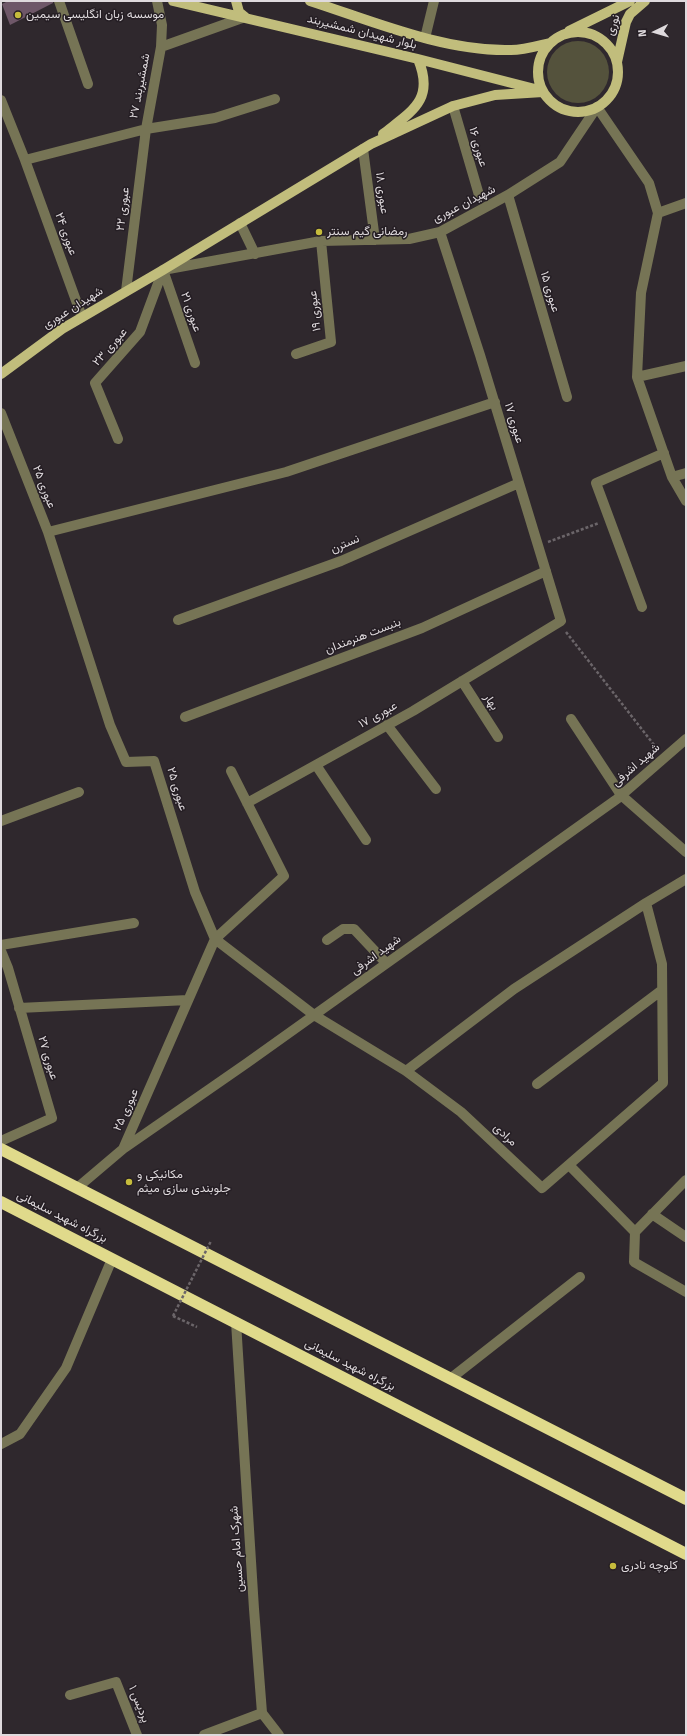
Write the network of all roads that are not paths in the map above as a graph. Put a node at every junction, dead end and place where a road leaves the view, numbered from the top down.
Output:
1 (59, 1) edge
2 (157, 1) edge
3 (236, 1) edge
4 (310, 1) edge
5 (434, 1) edge
6 (628, 1) edge
7 (645, 1) edge
8 (181, 2) edge
9 (245, 17) junction
10 (558, 37) junction
11 (425, 38) junction
12 (550, 43) junction
13 (161, 48) junction
14 (418, 59) junction
15 (617, 62) junction
16 (88, 84) dead end
17 (543, 92) junction
18 (275, 99) dead end
19 (1, 100) edge
20 (453, 106) junction
21 (597, 107) junction
22 (146, 129) junction
23 (367, 146) junction
24 (25, 160) junction
25 (508, 195) junction
26 (479, 196) dead end
27 (686, 203) edge
28 (658, 213) junction
29 (240, 222) junction
30 (440, 232) junction
31 (374, 240) junction
32 (320, 241) junction
33 (255, 254) junction
34 (163, 270) junction
35 (126, 291) junction
36 (82, 317) junction
37 (296, 354) dead end
38 (194, 363) dead end
39 (686, 366) edge
40 (1, 374) edge
41 (637, 377) junction
42 (568, 397) dead end
43 (494, 402) junction
44 (1, 413) edge
45 (118, 438) dead end
46 (664, 453) junction
47 (686, 473) edge
48 (672, 477) junction
49 (519, 483) junction
50 (686, 501) edge
51 (48, 532) junction
52 (546, 571) junction
53 (642, 607) dead end
54 (178, 620) dead end
55 (462, 681) junction
56 (185, 717) dead end
57 (571, 719) dead end
58 (387, 725) junction
59 (498, 737) dead end
60 (685, 740) edge
61 (316, 765) junction
62 (231, 771) dead end
63 (436, 789) dead end
64 (79, 792) dead end
65 (621, 796) junction
66 (247, 804) junction
67 (1, 822) edge
68 (366, 840) dead end
69 (686, 852) edge
70 (686, 879) edge
71 (646, 903) junction
72 (134, 923) dead end
73 (215, 939) junction
74 (327, 940) dead end
75 (1, 945) edge
76 (1, 951) edge
77 (386, 963) junction
78 (662, 990) junction
79 (188, 1000) junction
80 (19, 1008) junction
81 (314, 1015) junction
82 (406, 1071) junction
83 (536, 1084) dead end
84 (1, 1141) edge
85 (1, 1149) edge
86 (123, 1149) junction
87 (569, 1165) junction
88 (686, 1180) edge
89 (77, 1188) junction
90 (1, 1202) edge
91 (652, 1214) junction
92 (635, 1232) junction
93 (686, 1237) edge
94 (112, 1258) junction
95 (580, 1277) dead end
96 (686, 1292) edge
97 (236, 1322) junction
98 (450, 1379) junction
99 (1, 1444) edge
100 (686, 1499) edge
101 (686, 1554) edge
102 (70, 1695) dead end
103 (262, 1713) junction
104 (228, 1731) edge
105 (137, 1735) edge
106 (204, 1735) edge
107 (279, 1735) edge

1 - 16 street
2 - 13 street, شمشیربند ۲۷
3 - 9 main road
4 - 11 main road, بلوار شهیدان شمشیربند
5 - 11 street
6 - 10 main road, نوری
7 - 15 main road, نوری
8 - 9 main road, بلوار شهیدان شمشیربند
9 - 13 street, شمشیربند ۲۷
9 - 14 main road, بلوار شهیدان شمشیربند
10 - 12 main road
10 - 15 main road
11 - 12 main road, بلوار شهیدان شمشیربند
12 - 17 main road
13 - 22 street, شمشیربند ۲۷
14 - 17 main road, بلوار شهیدان شمشیربند
14 - 23 main road, شهیدان عبوری
15 - 21 main road
17 - 20 main road, شهیدان عبوری
17 - 21 main road
18 - 22 street
19 - 24 street, عبوری ۲۴
20 - 23 main road, شهیدان عبوری
20 - 26 street, عبوری ۱۶
21 - 25 street, شهیدان عبوری
21 - 28 street
22 - 24 street
22 - 35 street, عبوری ۲۲
23 - 29 main road, شهیدان عبوری
23 - 31 street, عبوری ۱۸
24 - 36 street, عبوری ۲۴
25 - 30 street, شهیدان عبوری
25 - 42 street, عبوری ۱۵
27 - 28 street
28 - 41 street
29 - 33 street
29 - 34 main road, شهیدان عبوری
30 - 31 street, شهیدان عبوری
30 - 43 street, عبوری ۱۷
31 - 32 street, شهیدان عبوری
32 - 33 street, شهیدان عبوری
32 - 37 street, عبوری ۱۹
33 - 34 street, شهیدان عبوری
34 - 35 main road, شهیدان عبوری
34 - 38 street, عبوری ۲۱
34 - 45 street, عبوری ۲۳
35 - 36 main road, شهیدان عبوری
36 - 40 main road, شهیدان عبوری
39 - 41 street
41 - 46 street
43 - 49 street, عبوری ۱۷
43 - 51 street
44 - 51 street, عبوری ۲۵
46 - 48 street
46 - 53 street
47 - 48 street
48 - 50 street
49 - 52 street, عبوری ۱۷
49 - 54 street, نسترن
51 - 73 street, عبوری ۲۵
52 - 55 street, عبوری ۱۷
52 - 56 street, بنبست هنرمندان
55 - 58 street, عبوری ۱۷
55 - 59 street, بهار
57 - 65 street
58 - 61 street, عبوری ۱۷
58 - 63 street
60 - 65 street, شهید اشرفی
61 - 66 street, عبوری ۱۷
61 - 68 street
62 - 66 street
64 - 67 street
65 - 69 street
65 - 77 street, شهید اشرفی
66 - 73 street
70 - 71 street
71 - 78 street
71 - 82 street
72 - 75 street
73 - 79 street, عبوری ۲۵
73 - 81 street, مرادی
74 - 77 street
76 - 80 street, عبوری ۲۷
77 - 81 street, شهید اشرفی
78 - 83 street
78 - 87 street, مرادی
79 - 80 street
79 - 86 street, عبوری ۲۵
80 - 84 street, عبوری ۲۷
81 - 82 street, مرادی
81 - 86 street, شهید اشرفی
82 - 87 street, مرادی
85 - 89 highway
86 - 89 street, شهید اشرفی
87 - 92 street
88 - 91 street
89 - 98 highway
90 - 94 highway, بزرگراه شهید سلیمانی
91 - 92 street
91 - 93 street
92 - 96 street
94 - 97 highway, بزرگراه شهید سلیمانی
94 - 99 street
95 - 98 street
97 - 101 highway, بزرگراه شهید سلیمانی
97 - 103 street, شهرک امام حسین
98 - 100 highway
102 - 105 street, پردیس ۱
103 - 104 street
103 - 107 street
104 - 106 street

